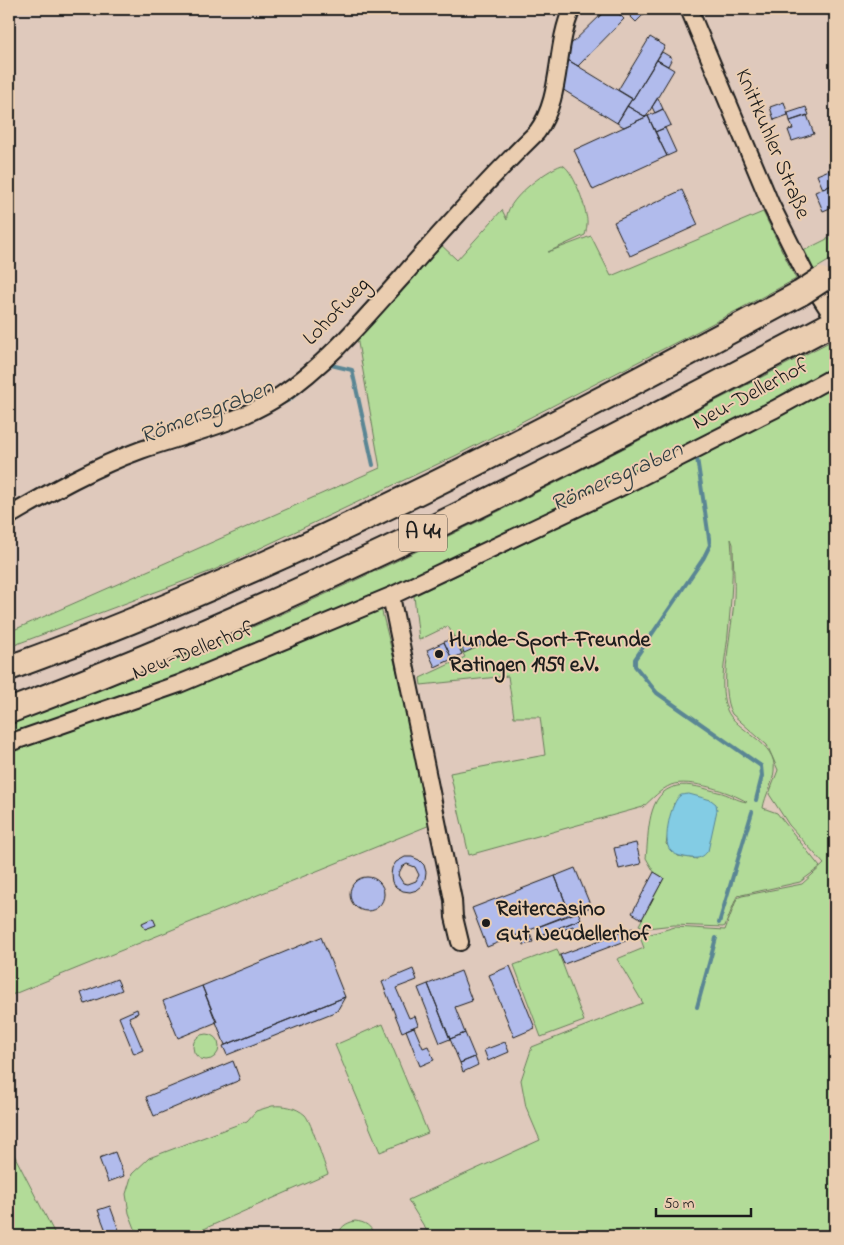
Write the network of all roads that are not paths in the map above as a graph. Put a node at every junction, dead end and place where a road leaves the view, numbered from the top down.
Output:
1 (572, 9) edge
2 (689, 9) edge
3 (828, 276) edge
4 (832, 323) edge
5 (835, 376) edge
6 (9, 516) edge
7 (391, 596) junction
8 (9, 668) edge
9 (9, 711) edge
10 (9, 743) edge
11 (460, 942) dead end

1 - 6 street, Lohofweg
2 - 4 street, Knittkuhler Straße
3 - 8 highway, A 44, bridge
4 - 9 highway, A 44
5 - 7 street, Neu-Dellerhof
7 - 10 street, Neu-Dellerhof
7 - 11 street

